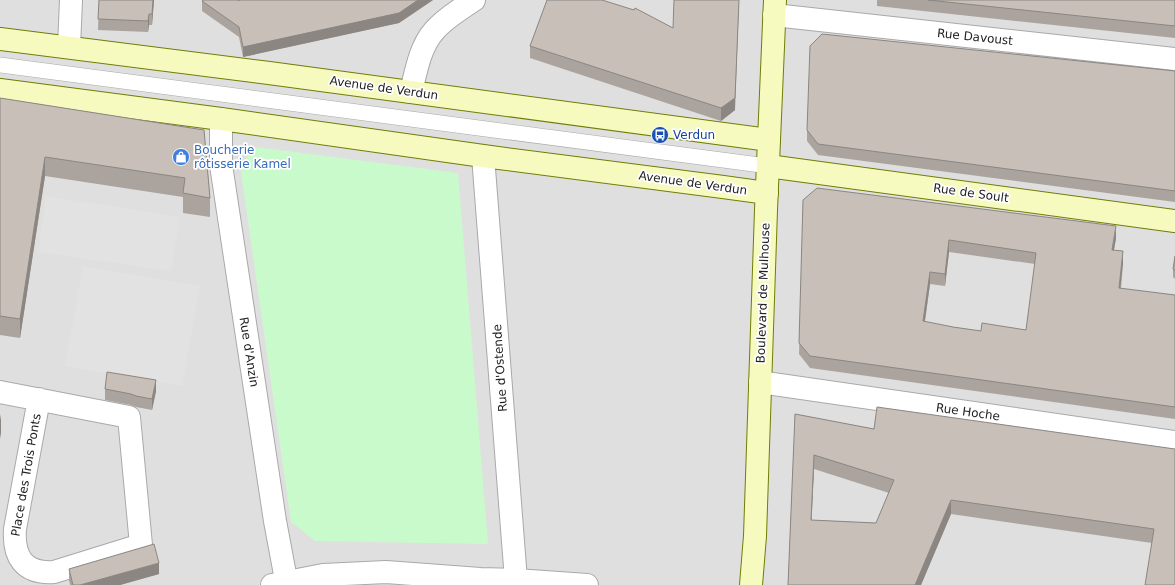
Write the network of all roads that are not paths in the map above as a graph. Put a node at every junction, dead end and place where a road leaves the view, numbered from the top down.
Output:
1 (70, 0) edge
2 (474, 0) edge
3 (775, 8) edge
4 (0, 39) edge
5 (69, 47) junction
6 (1175, 59) edge
7 (0, 65) edge
8 (0, 90) edge
9 (411, 92) junction
10 (221, 119) junction
11 (769, 140) junction
12 (483, 156) junction
13 (768, 166) junction
14 (766, 194) junction
15 (1175, 221) edge
16 (760, 382) junction
17 (0, 392) edge
18 (39, 399) junction
19 (1175, 442) edge
20 (516, 580) junction
21 (281, 584) edge
22 (587, 585) edge
23 (751, 585) edge

1 - 5 street
2 - 9 street
3 - 6 street, Rue Davoust
3 - 11 street, Boulevard de Mulhouse
4 - 5 street, Avenue de Verdun
5 - 9 street, Avenue de Verdun
7 - 13 lane
8 - 10 street, Avenue de Verdun
9 - 11 street, Avenue de Verdun
10 - 12 street, Avenue de Verdun
10 - 21 street, Rue d'Anzin
11 - 13 street, Boulevard de Mulhouse
12 - 14 street, Avenue de Verdun
12 - 20 street, Rue d'Ostende
13 - 14 street, Boulevard de Mulhouse
13 - 15 street, Rue de Soult
14 - 16 street, Boulevard de Mulhouse
16 - 19 street, Rue Hoche
16 - 23 street, Boulevard de Mulhouse
17 - 18 street, Place des Trois Ponts
18 - 18 street, Place des Trois Ponts
20 - 21 street
20 - 22 street

